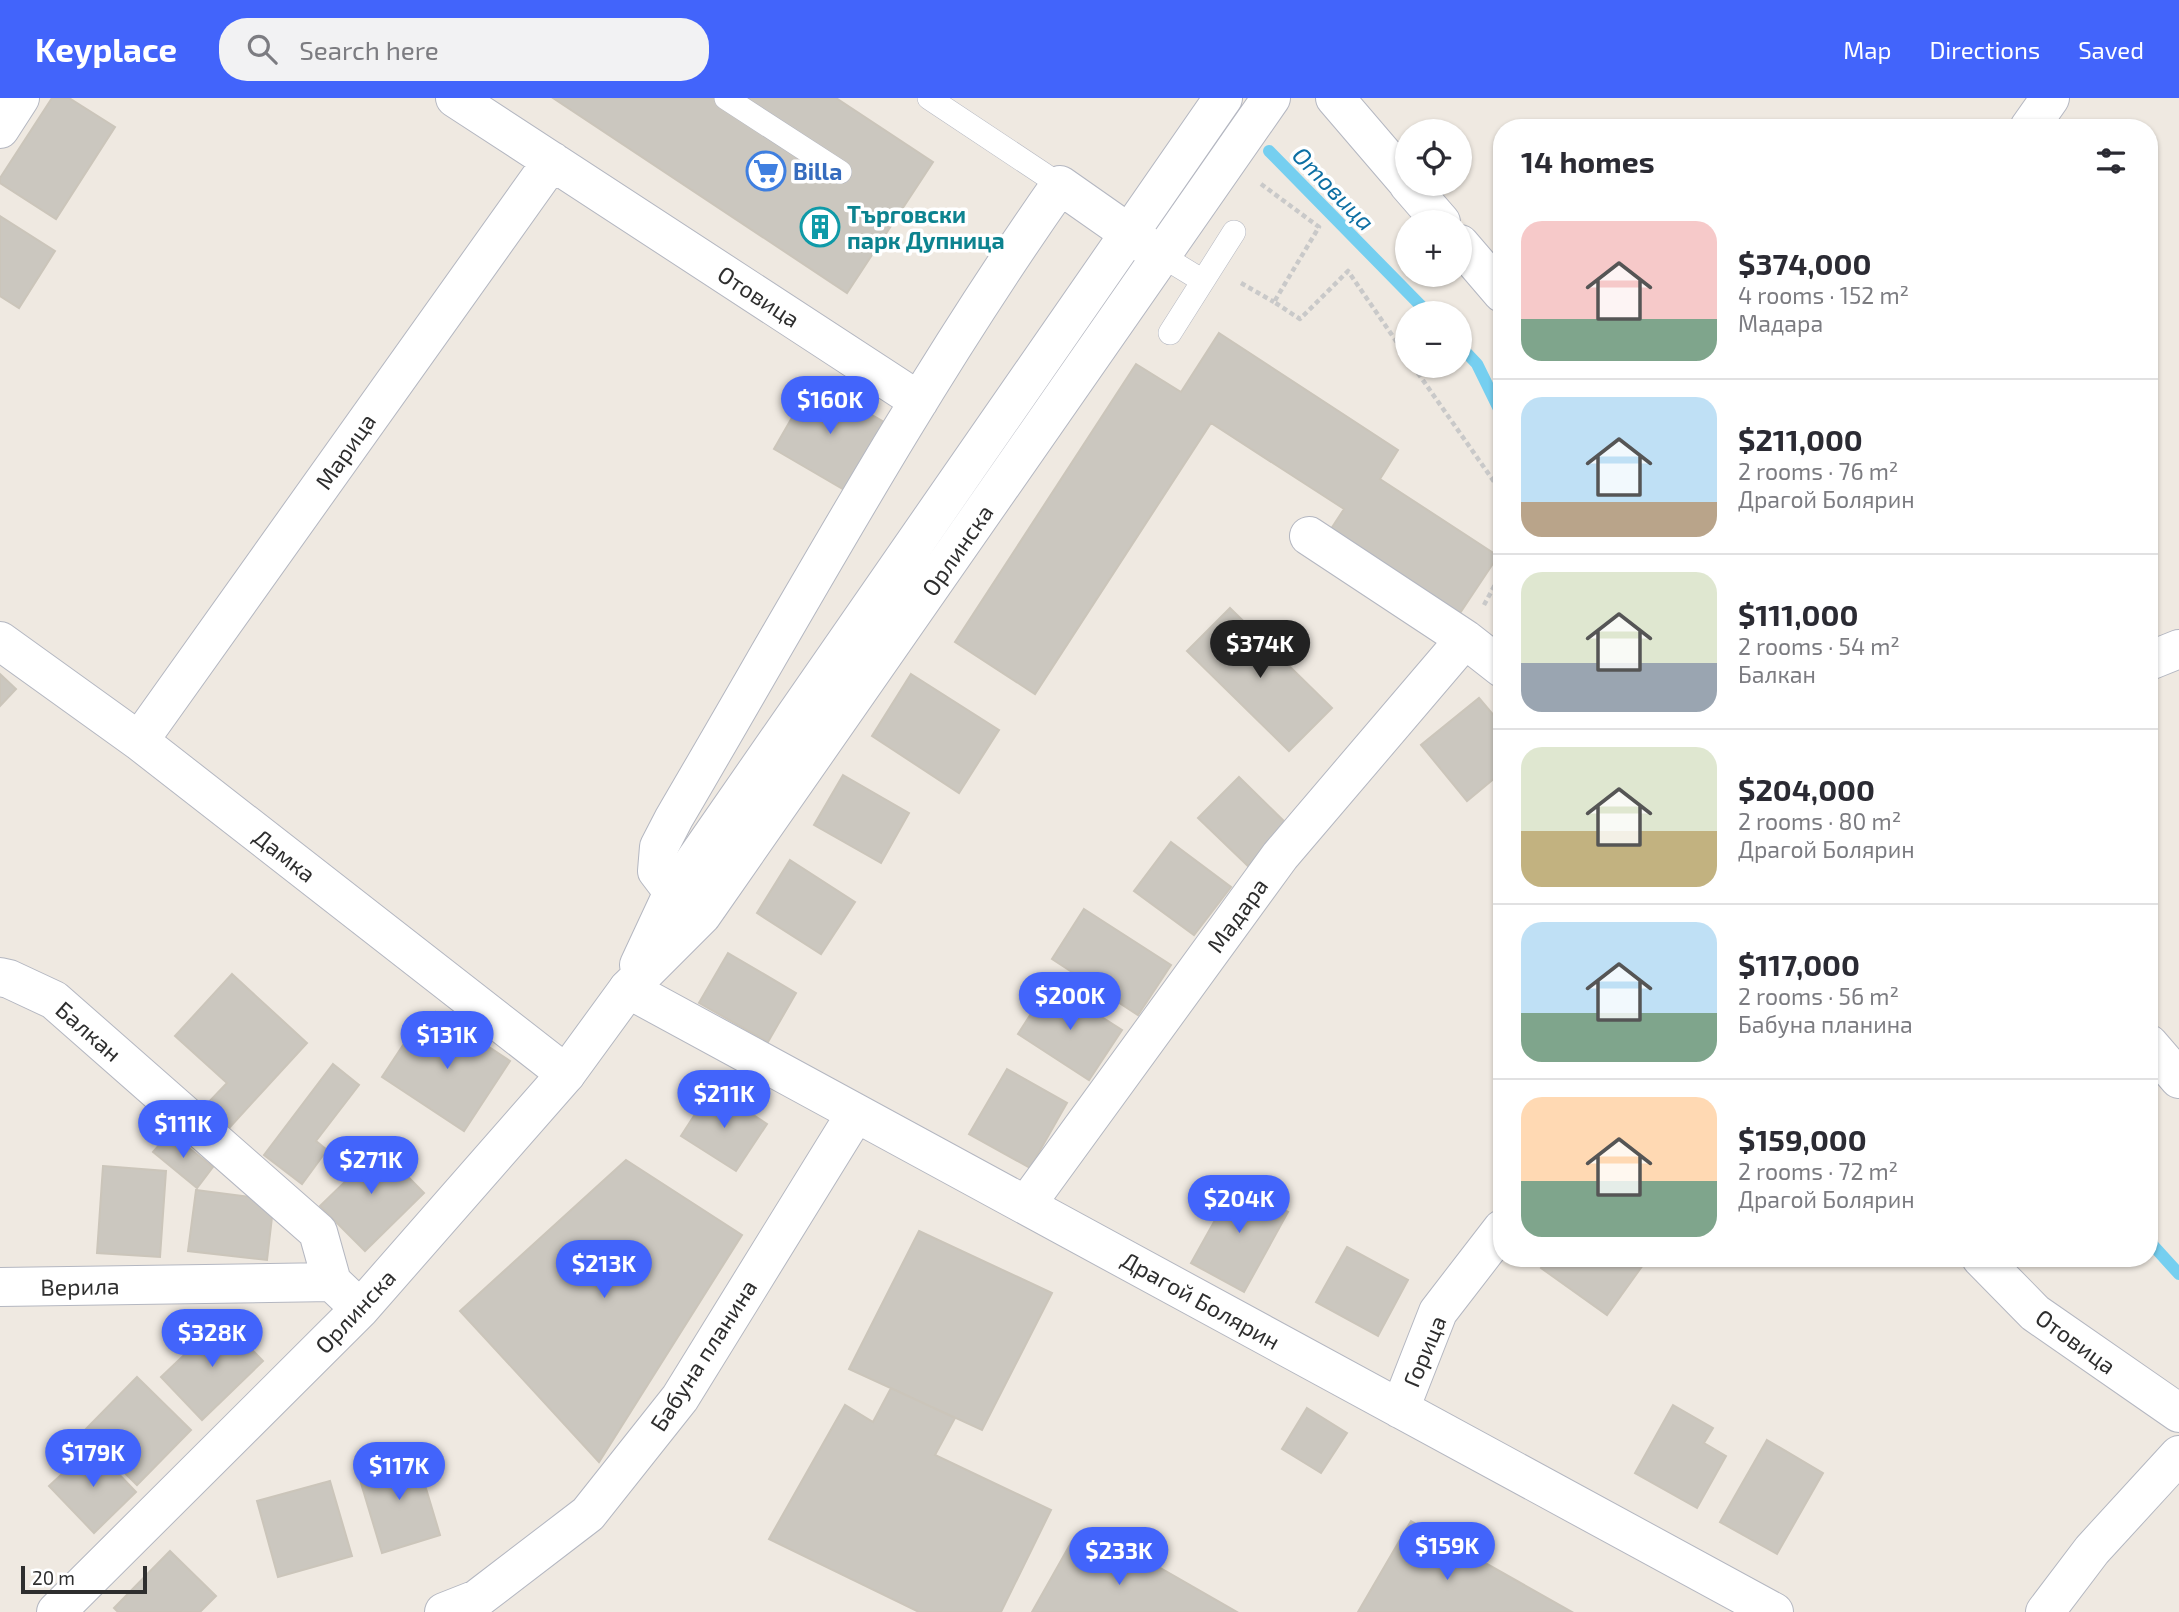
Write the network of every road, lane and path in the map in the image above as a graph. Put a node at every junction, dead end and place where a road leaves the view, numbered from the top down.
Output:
1 (20, 98) edge
2 (455, 98) edge
3 (726, 98) edge
4 (929, 98) edge
5 (1223, 98) edge
6 (1271, 98) edge
7 (1335, 98) edge
8 (2050, 98) edge
9 (2035, 119) edge
10 (0, 129) edge
11 (552, 161) junction
12 (1230, 161) junction
13 (1395, 168) edge
14 (840, 172) dead end
15 (1060, 185) junction
16 (1419, 196) edge
17 (1431, 210) edge
18 (1234, 232) dead end
19 (1129, 233) junction
20 (1162, 256) junction
21 (1472, 258) edge
22 (1203, 281) junction
23 (1493, 282) edge
24 (1170, 333) dead end
25 (1395, 340) edge
26 (1421, 378) edge
27 (919, 401) junction
28 (1493, 480) edge
29 (1309, 536) dead end
30 (1465, 639) junction
31 (0, 641) edge
32 (2179, 649) edge
33 (2158, 657) edge
34 (1493, 661) edge
35 (139, 741) junction
36 (688, 904) junction
37 (0, 977) edge
38 (628, 989) junction
39 (2158, 1054) edge
40 (566, 1074) junction
41 (2179, 1079) edge
42 (856, 1113) junction
43 (1026, 1205) junction
44 (1493, 1241) edge
45 (1990, 1267) edge
46 (332, 1282) junction
47 (0, 1287) edge
48 (360, 1309) junction
49 (1400, 1409) junction
50 (2179, 1413) edge
51 (2179, 1455) edge
52 (56, 1612) edge
53 (444, 1612) edge
54 (1774, 1612) edge
55 (2045, 1612) edge

1 - 10 street
2 - 11 street, Отовица
3 - 14 lane
4 - 15 lane
5 - 19 street, Орлинска
6 - 12 street, Орлинска
7 - 13 street
8 - 9 street
11 - 27 street, Отовица
11 - 35 street, Марица
12 - 20 street, Орлинска
12 - 25 path
15 - 19 street
15 - 27 street
16 - 17 street
18 - 22 lane
19 - 20 street
19 - 36 street, Орлинска
20 - 22 lane
20 - 36 street, Орлинска
21 - 23 street
22 - 24 lane
26 - 28 path
27 - 36 street
29 - 30 street
30 - 34 street
30 - 43 street, Мадара
31 - 35 street, Дамка
32 - 33 street
35 - 40 street, Дамка
36 - 38 street, Орлинска
37 - 46 street, Балкан
38 - 40 street, Орлинска
38 - 42 street, Драгой Болярин
39 - 41 street
40 - 48 street, Орлинска
42 - 43 street, Драгой Болярин
42 - 53 street, Бабуна планина
43 - 49 street, Драгой Болярин
44 - 49 street, Горица
45 - 50 street, Отовица
46 - 47 street, Верила
46 - 48 street
48 - 52 street, Орлинска
49 - 54 street, Драгой Болярин
51 - 55 street

